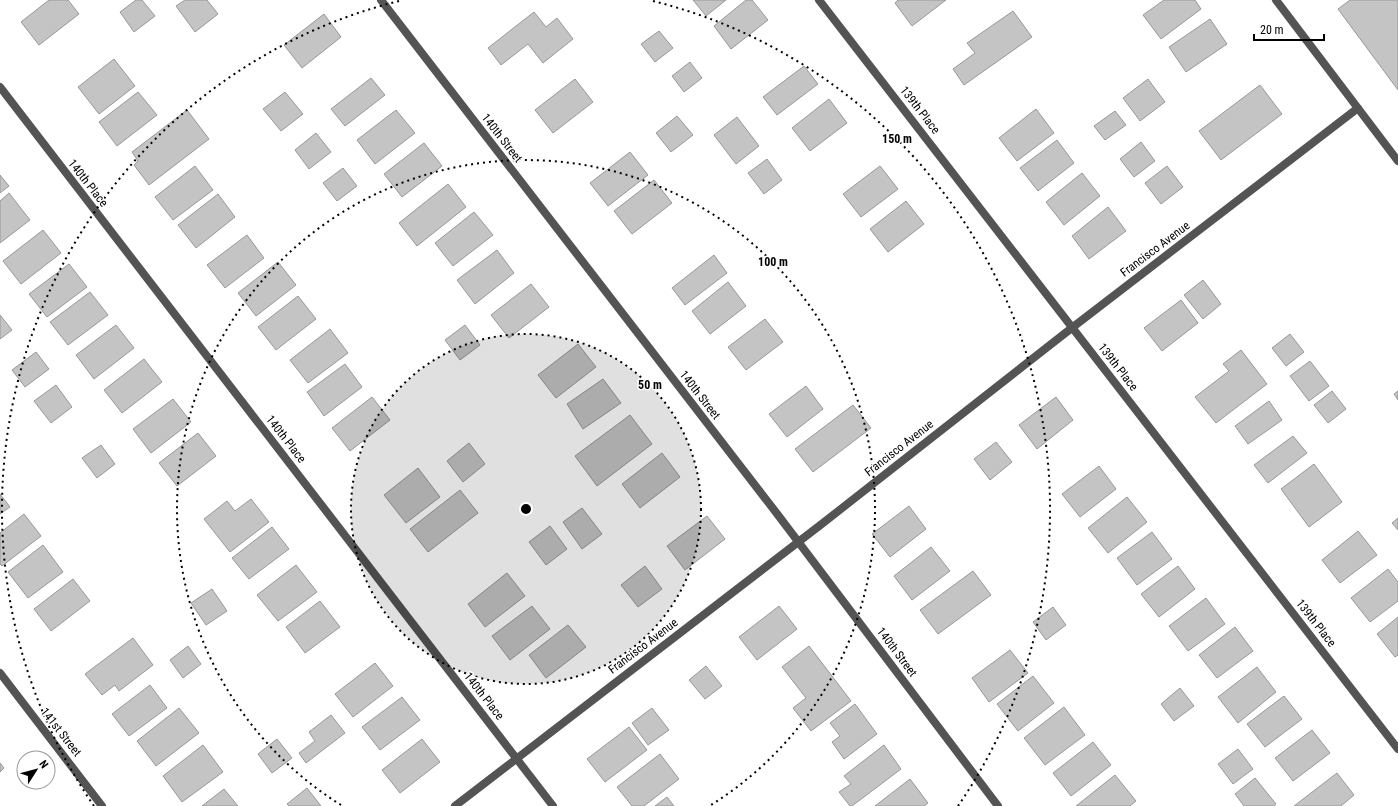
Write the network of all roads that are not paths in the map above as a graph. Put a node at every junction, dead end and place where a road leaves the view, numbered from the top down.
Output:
1 (381, 0) edge
2 (819, 0) edge
3 (1276, 0) edge
4 (0, 88) edge
5 (1358, 108) junction
6 (1398, 161) edge
7 (1072, 327) junction
8 (798, 542) junction
9 (0, 672) edge
10 (1398, 748) edge
11 (516, 758) junction
12 (102, 806) edge
13 (454, 806) edge
14 (553, 806) edge
15 (998, 806) edge

1 - 8 street, 140th Street
2 - 7 street, 139th Place
3 - 5 street
4 - 11 street, 140th Place
5 - 6 street
5 - 7 street, Francisco Avenue
7 - 8 street, Francisco Avenue
7 - 10 street, 139th Place
8 - 11 street, Francisco Avenue
8 - 15 street, 140th Street
9 - 12 street, 141st Street
11 - 13 street, Francisco Avenue
11 - 14 street, 140th Place

